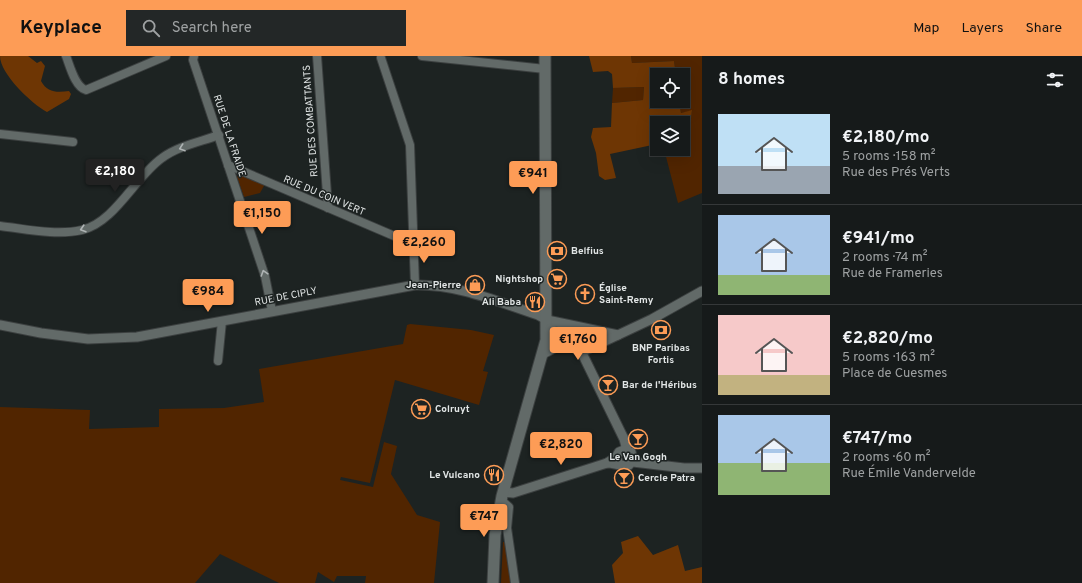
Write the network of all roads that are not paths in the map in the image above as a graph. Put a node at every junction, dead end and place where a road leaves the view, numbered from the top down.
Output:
1 (66, 56) edge
2 (166, 56) edge
3 (317, 56) edge
4 (422, 56) edge
5 (544, 56) edge
6 (193, 57) edge
7 (383, 57) edge
8 (544, 70) junction
9 (0, 134) edge
10 (219, 135) junction
11 (73, 142) dead end
12 (228, 165) junction
13 (328, 208) junction
14 (0, 226) edge
15 (413, 244) junction
16 (415, 285) junction
17 (702, 291) edge
18 (272, 311) junction
19 (222, 321) junction
20 (547, 324) junction
21 (0, 325) edge
22 (576, 327) junction
23 (588, 329) junction
24 (618, 335) junction
25 (571, 344) junction
26 (585, 350) junction
27 (543, 354) junction
28 (218, 361) dead end
29 (627, 450) junction
30 (617, 460) junction
31 (633, 462) junction
32 (702, 468) edge
33 (506, 480) junction
34 (521, 489) junction
35 (502, 496) junction
36 (493, 583) edge
37 (515, 583) edge

1 - 2 street
3 - 13 street, RUE DES COMBATTANTS
4 - 8 street
5 - 8 main road
6 - 10 street, RUE DE LA FRAIDE
7 - 15 street
8 - 20 main road
9 - 11 street
10 - 12 street, RUE DE LA FRAIDE
10 -> 14 street
12 - 13 street, RUE DU COIN VERT
18 -> 12 street, RUE DE LA FRAIDE
13 - 15 street, RUE DU COIN VERT
15 - 16 street
16 - 18 street, RUE DE CIPLY
16 - 20 street, RUE DE CIPLY
17 - 24 street
18 - 19 street, RUE DE CIPLY
19 - 21 street, RUE DE CIPLY
19 - 28 street
20 - 22 street
20 - 25 street
20 - 27 main road
22 - 23 street
22 - 25 street
23 - 24 street
23 - 26 street
24 - 26 street
25 - 26 street
25 - 27 street
26 - 29 street
27 - 33 main road
29 - 30 street
29 - 31 street
30 - 31 street
30 - 34 street
31 - 32 street
33 - 34 street
33 - 35 main road
34 - 35 street
35 - 36 main road
35 - 37 street

